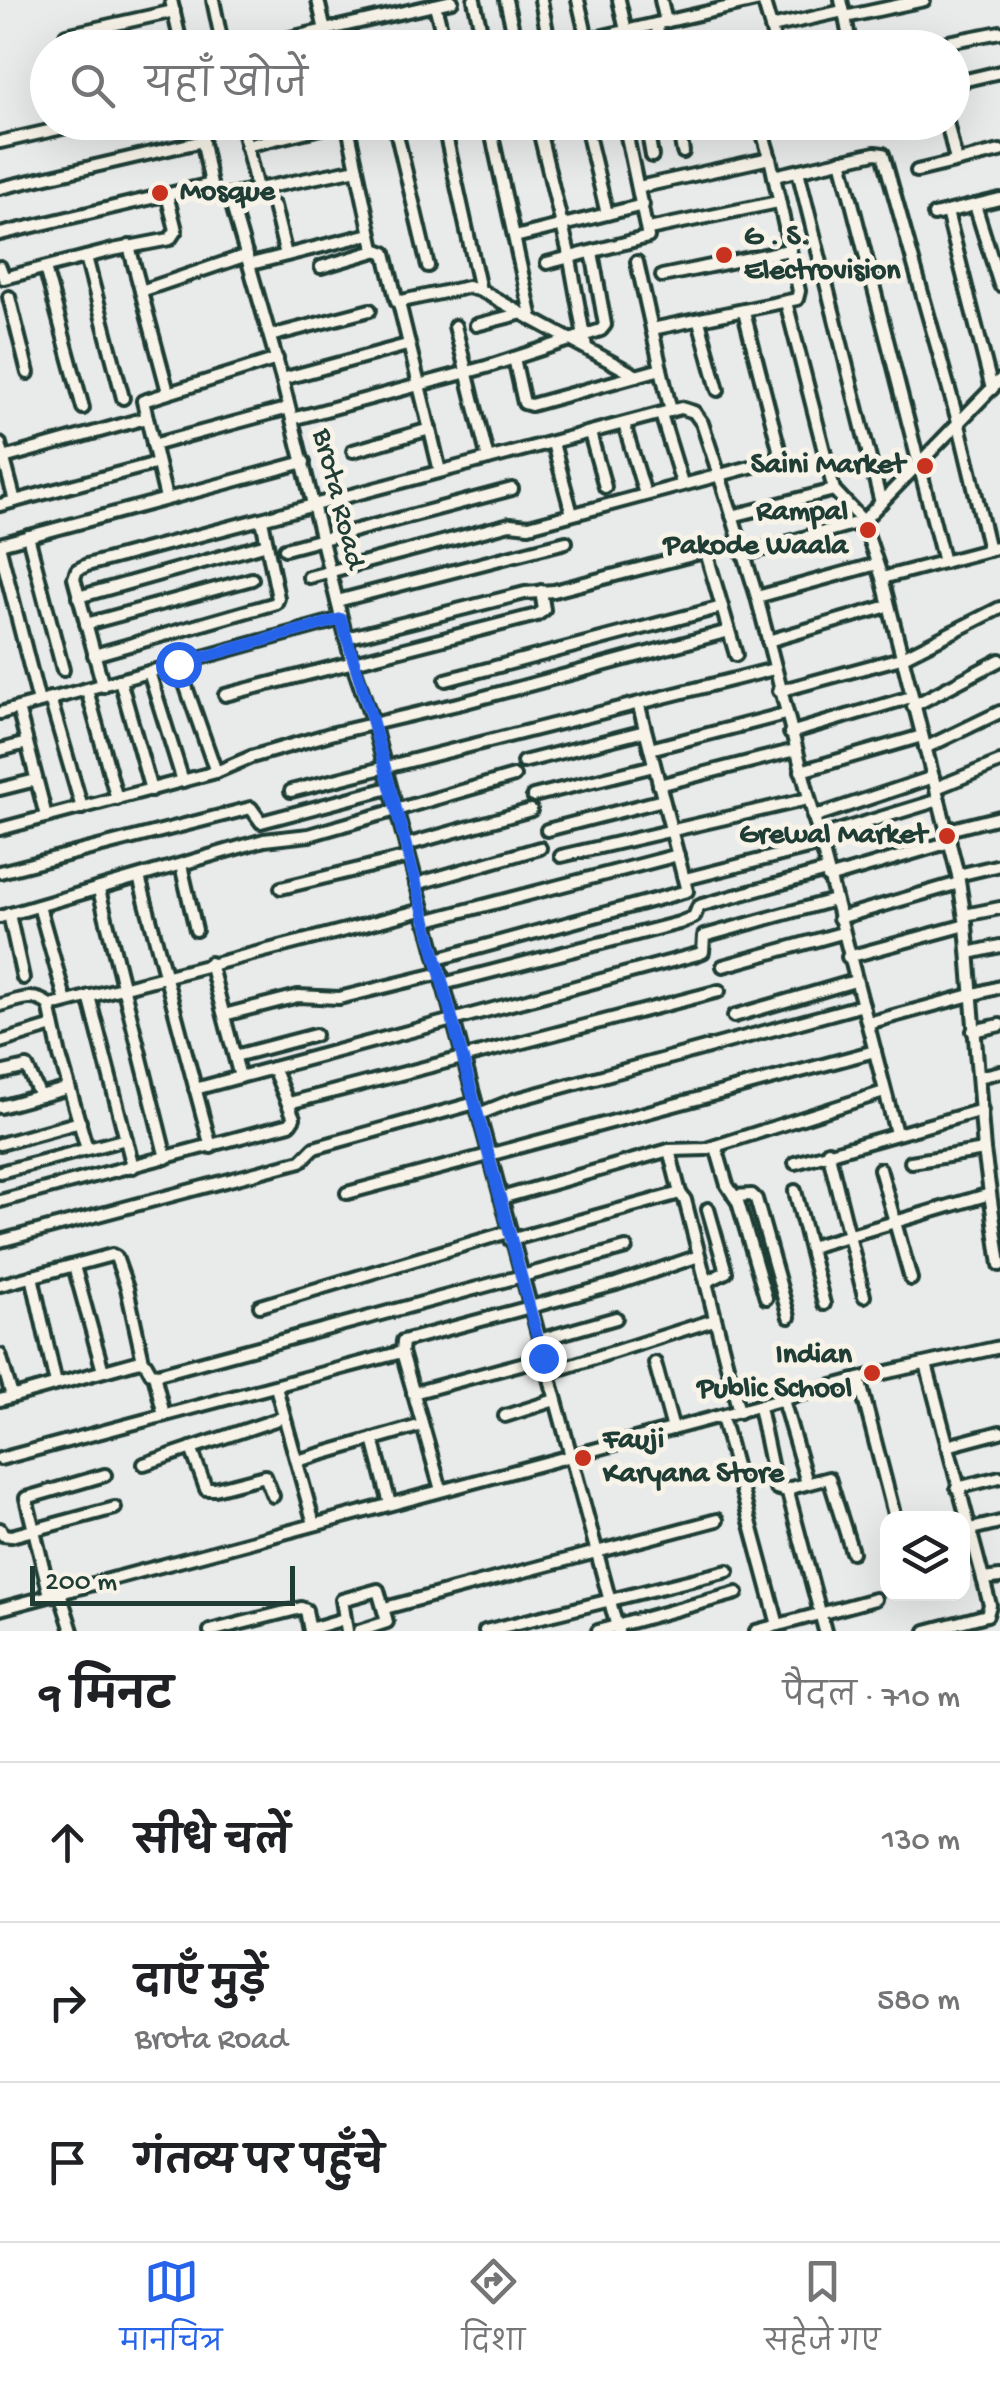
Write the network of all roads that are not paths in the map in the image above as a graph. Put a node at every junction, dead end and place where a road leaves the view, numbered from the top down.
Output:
1 (212, 0) edge
2 (318, 0) edge
3 (474, 0) edge
4 (506, 0) edge
5 (541, 0) edge
6 (578, 0) edge
7 (619, 0) edge
8 (662, 0) edge
9 (762, 0) edge
10 (924, 0) edge
11 (452, 1) edge
12 (434, 5) junction
13 (172, 6) edge
14 (712, 6) edge
15 (843, 9) edge
16 (661, 23) junction
17 (771, 27) junction
18 (324, 29) junction
19 (84, 30) edge
20 (219, 30) edge
21 (320, 30) edge
22 (441, 30) edge
23 (481, 30) edge
24 (513, 30) edge
25 (547, 30) edge
26 (585, 30) edge
27 (627, 30) edge
28 (631, 30) edge
29 (661, 30) edge
30 (772, 30) edge
31 (1000, 32) edge
32 (970, 38) edge
33 (1000, 72) edge
34 (970, 79) edge
35 (30, 135) edge
36 (203, 140) joint
37 (244, 140) edge
38 (271, 140) edge
39 (351, 140) edge
40 (398, 140) edge
41 (447, 140) edge
42 (494, 140) edge
43 (541, 140) edge
44 (588, 140) edge
45 (628, 140) edge
46 (649, 140) edge
47 (682, 140) edge
48 (765, 140) edge
49 (951, 140) edge
50 (0, 142) edge
51 (246, 146) junction
52 (1000, 151) edge
53 (684, 152) dead end
54 (652, 156) dead end
55 (770, 158) junction
56 (840, 160) junction
57 (956, 161) junction
58 (357, 169) junction
59 (798, 171) junction
60 (917, 171) dead end
61 (774, 176) junction
62 (212, 184) junction
63 (639, 187) junction
64 (0, 188) edge
65 (257, 189) junction
66 (167, 195) junction
67 (228, 195) junction
68 (1000, 199) edge
69 (778, 202) junction
70 (643, 205) junction
71 (975, 205) junction
72 (274, 206) dead end
73 (946, 212) junction
74 (607, 214) junction
75 (934, 215) dead end
76 (562, 226) junction
77 (648, 229) junction
78 (0, 234) edge
79 (370, 234) junction
80 (515, 237) junction
81 (129, 246) junction
82 (789, 250) junction
83 (375, 251) junction
84 (592, 252) junction
85 (286, 256) junction
86 (86, 257) junction
87 (569, 258) junction
88 (249, 260) junction
89 (638, 262) dead end
90 (547, 263) dead end
91 (321, 266) dead end
92 (428, 266) dead end
93 (45, 268) junction
94 (2, 273) edge
95 (662, 276) dead end
96 (1000, 285) edge
97 (480, 290) junction
98 (141, 291) junction
99 (5, 298) edge
100 (786, 302) junction
101 (399, 303) junction
102 (370, 310) dead end
103 (744, 312) junction
104 (520, 313) junction
105 (532, 319) junction
106 (699, 321) junction
107 (455, 326) dead end
108 (476, 326) dead end
109 (652, 329) junction
110 (270, 336) junction
111 (571, 340) junction
112 (584, 342) junction
113 (407, 345) junction
114 (514, 358) junction
115 (277, 359) junction
116 (660, 369) junction
117 (468, 372) junction
118 (28, 373) dead end
119 (637, 376) junction
120 (282, 379) junction
121 (998, 383) edge
122 (418, 385) junction
123 (718, 390) dead end
124 (168, 392) junction
125 (123, 398) dead end
126 (83, 408) dead end
127 (666, 412) junction
128 (290, 414) junction
129 (146, 418) junction
130 (624, 424) junction
131 (959, 425) junction
132 (430, 429) junction
133 (590, 433) junction
134 (0, 444) edge
135 (553, 444) junction
136 (153, 445) junction
137 (353, 451) dead end
138 (2, 458) edge
139 (488, 459) junction
140 (304, 462) junction
141 (157, 463) junction
142 (919, 465) junction
143 (440, 470) junction
144 (720, 474) junction
145 (682, 484) junction
146 (605, 487) dead end
147 (512, 489) dead end
148 (834, 490) junction
149 (646, 494) junction
150 (166, 498) junction
151 (15, 501) junction
152 (882, 503) junction
153 (0, 504) edge
154 (313, 505) junction
155 (572, 514) junction
156 (732, 516) junction
157 (262, 520) junction
158 (864, 521) junction
159 (28, 536) junction
160 (322, 538) junction
161 (566, 542) dead end
162 (738, 543) junction
163 (267, 544) junction
164 (0, 546) edge
165 (995, 548) edge
166 (285, 549) dead end
167 (706, 552) junction
168 (743, 555) junction
169 (944, 562) junction
170 (877, 564) junction
171 (329, 572) junction
172 (309, 577) dead end
173 (882, 578) junction
174 (252, 579) dead end
175 (540, 591) junction
176 (78, 597) junction
177 (756, 597) junction
178 (337, 601) junction
179 (888, 606) junction
180 (722, 607) junction
181 (1000, 608) edge
182 (341, 619) junction
183 (86, 624) junction
184 (729, 631) junction
185 (346, 638) junction
186 (768, 640) junction
187 (94, 655) junction
188 (736, 656) dead end
189 (901, 658) junction
190 (1000, 660) edge
191 (352, 662) junction
192 (178, 664) junction
193 (63, 670) dead end
194 (774, 670) junction
195 (150, 672) junction
196 (120, 680) junction
197 (446, 680) dead end
198 (103, 686) junction
199 (87, 690) junction
200 (780, 691) junction
201 (225, 696) dead end
202 (45, 700) junction
203 (912, 702) junction
204 (639, 706) junction
205 (18, 708) junction
206 (1, 710) edge
207 (1000, 712) edge
208 (785, 714) junction
209 (373, 723) junction
210 (645, 731) junction
211 (790, 733) junction
212 (923, 742) junction
213 (27, 743) junction
214 (650, 749) junction
215 (0, 750) edge
216 (795, 750) junction
217 (523, 762) dead end
218 (1000, 762) edge
219 (385, 766) junction
220 (654, 766) junction
221 (801, 771) junction
222 (216, 772) junction
223 (514, 776) dead end
224 (36, 780) junction
225 (183, 781) junction
226 (934, 782) junction
227 (659, 785) junction
228 (390, 788) junction
229 (0, 790) edge
230 (151, 790) junction
231 (291, 792) dead end
232 (533, 796) dead end
233 (117, 799) junction
234 (808, 799) junction
235 (662, 800) junction
236 (939, 800) junction
237 (82, 808) junction
238 (395, 810) junction
239 (531, 810) dead end
240 (46, 816) junction
241 (813, 817) junction
242 (1000, 817) edge
243 (0, 829) edge
244 (547, 830) dead end
245 (671, 830) junction
246 (949, 836) junction
247 (819, 841) junction
248 (540, 848) dead end
249 (407, 851) junction
250 (561, 856) dead end
251 (678, 856) junction
252 (181, 866) junction
253 (1000, 866) edge
254 (0, 872) edge
255 (827, 874) junction
256 (139, 876) junction
257 (686, 879) junction
258 (958, 879) junction
259 (416, 884) junction
260 (281, 888) dead end
261 (99, 890) junction
262 (834, 900) junction
263 (39, 906) junction
264 (1000, 908) edge
265 (4, 915) edge
266 (423, 915) junction
267 (839, 918) junction
268 (966, 920) junction
269 (196, 930) dead end
270 (842, 933) junction
271 (1000, 946) edge
272 (968, 953) junction
273 (848, 956) junction
274 (437, 959) junction
275 (210, 963) junction
276 (723, 966) dead end
277 (164, 976) junction
278 (23, 978) dead end
279 (442, 978) junction
280 (855, 981) junction
281 (125, 986) junction
282 (1000, 986) edge
283 (718, 992) dead end
284 (970, 994) junction
285 (89, 996) junction
286 (66, 1002) junction
287 (0, 1005) edge
288 (49, 1005) junction
289 (863, 1005) junction
290 (224, 1015) junction
291 (734, 1016) dead end
292 (454, 1020) junction
293 (868, 1023) junction
294 (1000, 1025) edge
295 (54, 1026) junction
296 (973, 1032) junction
297 (315, 1035) dead end
298 (0, 1042) edge
299 (875, 1051) junction
300 (234, 1056) junction
301 (464, 1060) junction
302 (273, 1068) junction
303 (0, 1072) edge
304 (1000, 1072) edge
305 (240, 1078) junction
306 (979, 1078) junction
307 (69, 1088) junction
308 (195, 1089) junction
309 (884, 1092) junction
310 (40, 1096) junction
311 (289, 1102) junction
312 (0, 1107) edge
313 (477, 1109) junction
314 (982, 1110) junction
315 (80, 1122) junction
316 (896, 1132) junction
317 (126, 1139) junction
318 (0, 1144) edge
319 (716, 1146) junction
320 (211, 1147) junction
321 (87, 1149) junction
322 (670, 1150) junction
323 (984, 1150) junction
324 (828, 1151) junction
325 (489, 1155) junction
326 (166, 1158) junction
327 (1000, 1160) edge
328 (911, 1162) dead end
329 (794, 1163) dead end
330 (986, 1163) junction
331 (133, 1167) junction
332 (880, 1169) dead end
333 (0, 1172) edge
334 (795, 1191) dead end
335 (347, 1193) dead end
336 (680, 1193) junction
337 (990, 1194) junction
338 (734, 1196) junction
339 (501, 1198) junction
340 (0, 1201) edge
341 (708, 1208) dead end
342 (896, 1223) junction
343 (509, 1236) junction
344 (850, 1236) junction
345 (0, 1241) edge
346 (810, 1246) junction
347 (626, 1248) dead end
348 (700, 1256) junction
349 (1000, 1265) edge
350 (74, 1266) junction
351 (32, 1276) junction
352 (520, 1276) junction
353 (911, 1280) dead end
354 (706, 1282) junction
355 (0, 1285) edge
356 (864, 1296) dead end
357 (766, 1298) dead end
358 (824, 1304) dead end
359 (260, 1306) dead end
360 (529, 1308) junction
361 (790, 1317) dead end
362 (616, 1318) dead end
363 (714, 1320) junction
364 (539, 1340) junction
365 (1000, 1347) edge
366 (402, 1352) junction
367 (0, 1355) edge
368 (543, 1358) junction
369 (144, 1361) junction
370 (655, 1363) dead end
371 (926, 1364) junction
372 (104, 1371) junction
373 (547, 1373) junction
374 (154, 1374) junction
375 (859, 1379) junction
376 (56, 1384) junction
377 (276, 1387) junction
378 (413, 1393) junction
379 (6, 1398) edge
380 (555, 1400) junction
381 (783, 1400) junction
382 (759, 1407) junction
383 (739, 1412) junction
384 (164, 1415) junction
385 (505, 1416) dead end
386 (284, 1417) junction
387 (722, 1418) junction
388 (422, 1425) junction
389 (674, 1429) junction
390 (1000, 1432) edge
391 (373, 1439) junction
392 (946, 1446) junction
393 (190, 1448) junction
394 (571, 1456) junction
395 (0, 1459) edge
396 (297, 1461) junction
397 (144, 1464) dead end
398 (104, 1475) dead end
399 (1000, 1477) edge
400 (807, 1483) junction
401 (957, 1488) junction
402 (788, 1489) junction
403 (441, 1490) junction
404 (273, 1496) dead end
405 (390, 1504) junction
406 (116, 1508) dead end
407 (893, 1511) edge
408 (962, 1511) edge
409 (718, 1520) dead end
410 (1000, 1522) edge
411 (314, 1524) junction
412 (0, 1528) edge
413 (33, 1530) junction
414 (970, 1530) edge
415 (970, 1542) edge
416 (596, 1552) junction
417 (852, 1552) dead end
418 (728, 1570) dead end
419 (1000, 1577) edge
420 (983, 1579) junction
421 (737, 1592) dead end
422 (55, 1594) junction
423 (610, 1599) junction
424 (875, 1599) dead end
425 (385, 1608) junction
426 (0, 1609) edge
427 (820, 1614) junction
428 (345, 1625) edge
429 (617, 1628) edge
430 (774, 1628) edge
431 (310, 1630) edge
432 (72, 1631) edge
433 (210, 1631) edge
434 (359, 1631) edge
435 (485, 1631) edge
436 (598, 1631) edge
437 (756, 1631) edge
438 (825, 1631) edge
439 (926, 1631) edge

1 - 20 street
2 - 18 street
3 - 23 street
4 - 24 street
5 - 25 street
6 - 26 street
7 - 27 street
8 - 16 street
9 - 14 street
9 - 17 street
10 - 15 street
11 - 12 street
12 - 18 street
12 - 22 street
13 - 19 street
14 - 16 street
15 - 17 street
16 - 28 street
16 - 29 street
17 - 30 street
18 - 21 street
31 - 32 street
33 - 34 street
35 - 50 street
36 - 62 street
36 - 64 street
37 - 51 street
38 - 51 street
39 - 58 street
40 - 92 street
41 - 97 street
42 - 80 street
43 - 76 street
44 - 74 street
45 - 63 street
46 - 54 street
47 - 53 street
48 - 55 street
49 - 57 street
51 - 65 street
52 - 57 street
55 - 61 street
55 - 63 street
56 - 59 street
56 - 131 street
56 - 142 street
57 - 60 street
58 - 65 street
58 - 79 street
59 - 61 street
59 - 152 street
61 - 69 street
62 - 66 street
62 - 67 street
63 - 70 street
65 - 67 street
66 - 78 street
66 - 81 street
67 - 88 street, Brota Road
68 - 71 street
69 - 77 street
69 - 82 street
70 - 74 street
70 - 77 street
71 - 73 street
71 - 96 street
72 - 85 street
73 - 75 street
73 - 121 street
74 - 76 street
76 - 80 street
76 - 87 street
77 - 84 street
79 - 83 street
79 - 85 street
80 - 105 street
81 - 86 street
81 - 98 street
82 - 95 street
82 - 100 street
83 - 91 street
83 - 101 street
84 - 87 street
84 - 112 street
85 - 88 street
86 - 93 street
86 - 125 street
87 - 90 street
87 - 112 street
88 - 98 street
88 - 110 street, Brota Road
89 - 109 street
93 - 94 street
93 - 126 street
94 - 99 street
97 - 101 street
97 - 104 street
98 - 124 street
99 - 118 street
100 - 103 street
100 - 148 street
101 - 113 street
102 - 110 street
103 - 106 street
103 - 144 street
104 - 105 street
104 - 108 street
105 - 111 street
106 - 109 street
106 - 123 street
107 - 117 street
109 - 116 street
110 - 115 street, Brota Road
111 - 112 street
111 - 114 street
112 - 119 street
113 - 120 street
113 - 122 street
114 - 117 street
114 - 119 street
115 - 120 street, Brota Road
115 - 124 street
116 - 119 street
116 - 127 street
117 - 122 street
117 - 139 street
120 - 128 street, Brota Road
121 - 131 street
122 - 128 street
122 - 132 street
124 - 129 street
127 - 130 street
127 - 144 street
127 - 145 street
128 - 136 street
128 - 140 street, Brota Road
129 - 136 street
129 - 138 street
130 - 133 street
130 - 149 street
131 - 142 street
131 - 165 street
132 - 137 street
132 - 143 street
133 - 135 street
133 - 146 street
134 - 138 street
135 - 139 street
135 - 155 street
136 - 141 street
138 - 151 street
139 - 143 street
140 - 150 street
140 - 154 street, Brota Road
141 - 150 street
141 - 151 street
142 - 152 street
142 - 169 street
143 - 154 street
144 - 145 street
144 - 156 street
145 - 149 street
147 - 160 street
148 - 156 street
148 - 158 street
149 - 155 street
150 - 159 street
151 - 153 street
152 - 158 street
154 - 157 street
154 - 160 street, Brota Road
155 - 171 street
156 - 162 street
157 - 163 street
157 - 176 street
158 - 168 street
158 - 170 street
159 - 164 street
159 - 193 street
160 - 166 street
160 - 171 street, Brota Road
161 - 178 street
162 - 167 street
162 - 168 street
163 - 176 street
163 - 187 street
164 - 202 street
165 - 169 street
167 - 175 street
167 - 180 street
168 - 177 street
169 - 173 street
170 - 173 street
170 - 177 street
171 - 172 street
171 - 178 street, Brota Road
173 - 179 street
174 - 183 street
175 - 185 street
175 - 191 street
176 - 183 street
177 - 186 street
178 - 182 street, Brota Road
179 - 186 street
179 - 189 street
180 - 184 street
180 - 197 street
181 - 189 street
182 - 185 street, Brota Road
182 - 192 street
183 - 187 street
184 - 188 street
184 - 209 street
185 - 191 street, Brota Road
186 - 194 street
187 - 198 street
189 - 200 street
189 - 203 street
190 - 203 street
191 - 201 street
191 - 209 street, Brota Road
192 - 195 street
192 - 222 street
194 - 200 street
194 - 204 street
195 - 196 street
195 - 225 street
196 - 198 street
196 - 230 street
198 - 199 street
199 - 202 street
199 - 233 street
200 - 208 street
202 - 205 street
202 - 237 street
203 - 211 street
203 - 212 street
204 - 210 street
204 - 219 street
205 - 206 street
205 - 213 street
207 - 212 street
208 - 211 street
208 - 214 street
209 - 219 street, Brota Road
209 - 222 street
210 - 214 street
210 - 217 street
211 - 216 street
212 - 221 street
212 - 226 street
213 - 215 street
213 - 224 street
214 - 220 street
216 - 221 street
216 - 227 street
218 - 226 street
219 - 228 street, Brota Road
219 - 231 street
220 - 227 street
220 - 232 street
221 - 234 street
222 - 225 street
223 - 238 street
224 - 229 street
224 - 240 street
225 - 230 street
226 - 236 street
226 - 241 street
227 - 235 street
228 - 238 street, Brota Road
228 - 254 street
230 - 233 street
233 - 237 street
234 - 241 street
234 - 245 street
235 - 244 street
235 - 245 street
236 - 246 street
236 - 247 street
237 - 240 street
238 - 249 street, Brota Road
238 - 252 street
239 - 249 street
240 - 243 street
241 - 247 street
242 - 246 street
245 - 250 street
245 - 251 street
246 - 255 street
246 - 258 street
247 - 255 street
247 - 257 street
248 - 259 street
249 - 259 street, Brota Road
249 - 260 street
251 - 257 street
251 - 266 street
252 - 256 street
252 - 269 street
253 - 258 street
255 - 262 street
255 - 279 street
256 - 261 street
256 - 277 street
257 - 274 street
258 - 267 street
258 - 268 street
259 - 266 street, Brota Road
261 - 263 street
261 - 281 street
262 - 267 street
262 - 292 street
263 - 265 street
263 - 286 street
264 - 268 street
265 - 278 street
266 - 274 street, Brota Road
266 - 275 street
267 - 270 street
268 - 272 street
268 - 273 street
270 - 273 street
270 - 276 street
271 - 272 street
272 - 284 street
273 - 280 street
274 - 279 street, Brota Road
275 - 277 street
275 - 290 street
277 - 281 street
277 - 308 street
279 - 290 street
279 - 292 street, Brota Road
280 - 289 street
280 - 291 street
281 - 285 street
281 - 326 street
282 - 284 street
283 - 301 street
284 - 293 street
284 - 296 street
285 - 286 street
285 - 317 street
286 - 288 street
287 - 288 street
288 - 295 street
289 - 293 street
289 - 313 street
290 - 300 street
292 - 301 street, Brota Road
292 - 302 street
293 - 299 street
294 - 296 street
295 - 298 street
295 - 307 street
296 - 306 street
297 - 300 street
299 - 309 street
299 - 325 street
300 - 305 street
301 - 311 street
301 - 313 street, Brota Road
302 - 305 street
302 - 311 street
303 - 310 street
304 - 306 street
305 - 308 street
306 - 314 street
307 - 310 street
307 - 315 street
308 - 320 street
309 - 316 street
309 - 319 street
310 - 312 street
311 - 320 street
313 - 325 street, Brota Road
313 - 345 street
314 - 316 street
314 - 323 street
315 - 318 street
315 - 321 street
316 - 324 street
317 - 321 street
317 - 331 street
319 - 322 street
319 - 338 street
320 - 326 street
321 - 333 street
322 - 336 street
322 - 339 street
323 - 328 street
323 - 330 street
324 - 329 street
324 - 344 street
325 - 335 street
325 - 339 street, Brota Road
326 - 331 street
327 - 330 street
330 - 337 street
331 - 340 street
332 - 342 street
334 - 346 street
336 - 343 street
336 - 348 street
337 - 342 street
337 - 349 street
338 - 357 street
338 - 361 street
339 - 343 street, Brota Road
341 - 354 street
342 - 344 street
342 - 353 street
343 - 352 street, Brota Road
343 - 359 street
344 - 346 street
344 - 356 street
346 - 358 street
347 - 352 street
348 - 354 street
348 - 360 street
350 - 351 street
350 - 369 street
350 - 372 street
351 - 355 street
351 - 376 street
352 - 360 street, Brota Road
352 - 374 street
354 - 363 street
360 - 364 street, Brota Road
360 - 366 street
362 - 364 street
363 - 373 street
363 - 383 street
364 - 368 street, Brota Road
365 - 371 street
366 - 377 street
366 - 378 street
367 - 379 street
368 - 373 street, Brota Road
368 - 378 street
369 - 372 street
369 - 374 street
370 - 389 street
371 - 375 street
371 - 392 street
372 - 376 street
373 - 380 street, Brota Road
374 - 384 street
375 - 381 street
375 - 407 street
376 - 379 street
377 - 384 street
377 - 386 street
378 - 388 street
380 - 385 street
380 - 394 street, Brota Road
381 - 382 street
381 - 400 street
382 - 383 street
382 - 402 street
383 - 387 street
384 - 395 street
386 - 393 street
386 - 396 street
387 - 389 street
387 - 430 street
388 - 391 street
388 - 403 street
389 - 394 street
390 - 392 street
391 - 396 street
391 - 405 street
392 - 401 street
393 - 397 street
393 - 404 street
394 - 403 street
394 - 416 street, Brota Road
396 - 411 street
398 - 413 street
399 - 401 street
400 - 402 street
400 - 417 street
401 - 408 street
402 - 427 street
403 - 405 street
405 - 411 street
406 - 413 street
409 - 416 street
410 - 414 street
411 - 422 street
412 - 413 street
413 - 422 street
415 - 420 street
416 - 423 street, Brota Road
416 - 425 street
418 - 423 street
419 - 420 street
420 - 439 street
421 - 429 street
422 - 426 street
422 - 432 street
423 - 429 street, Brota Road
423 - 435 street
424 - 427 street
425 - 428 street
425 - 434 street
427 - 430 street
427 - 438 street
428 - 431 street
429 - 436 street
430 - 437 street
431 - 433 street

